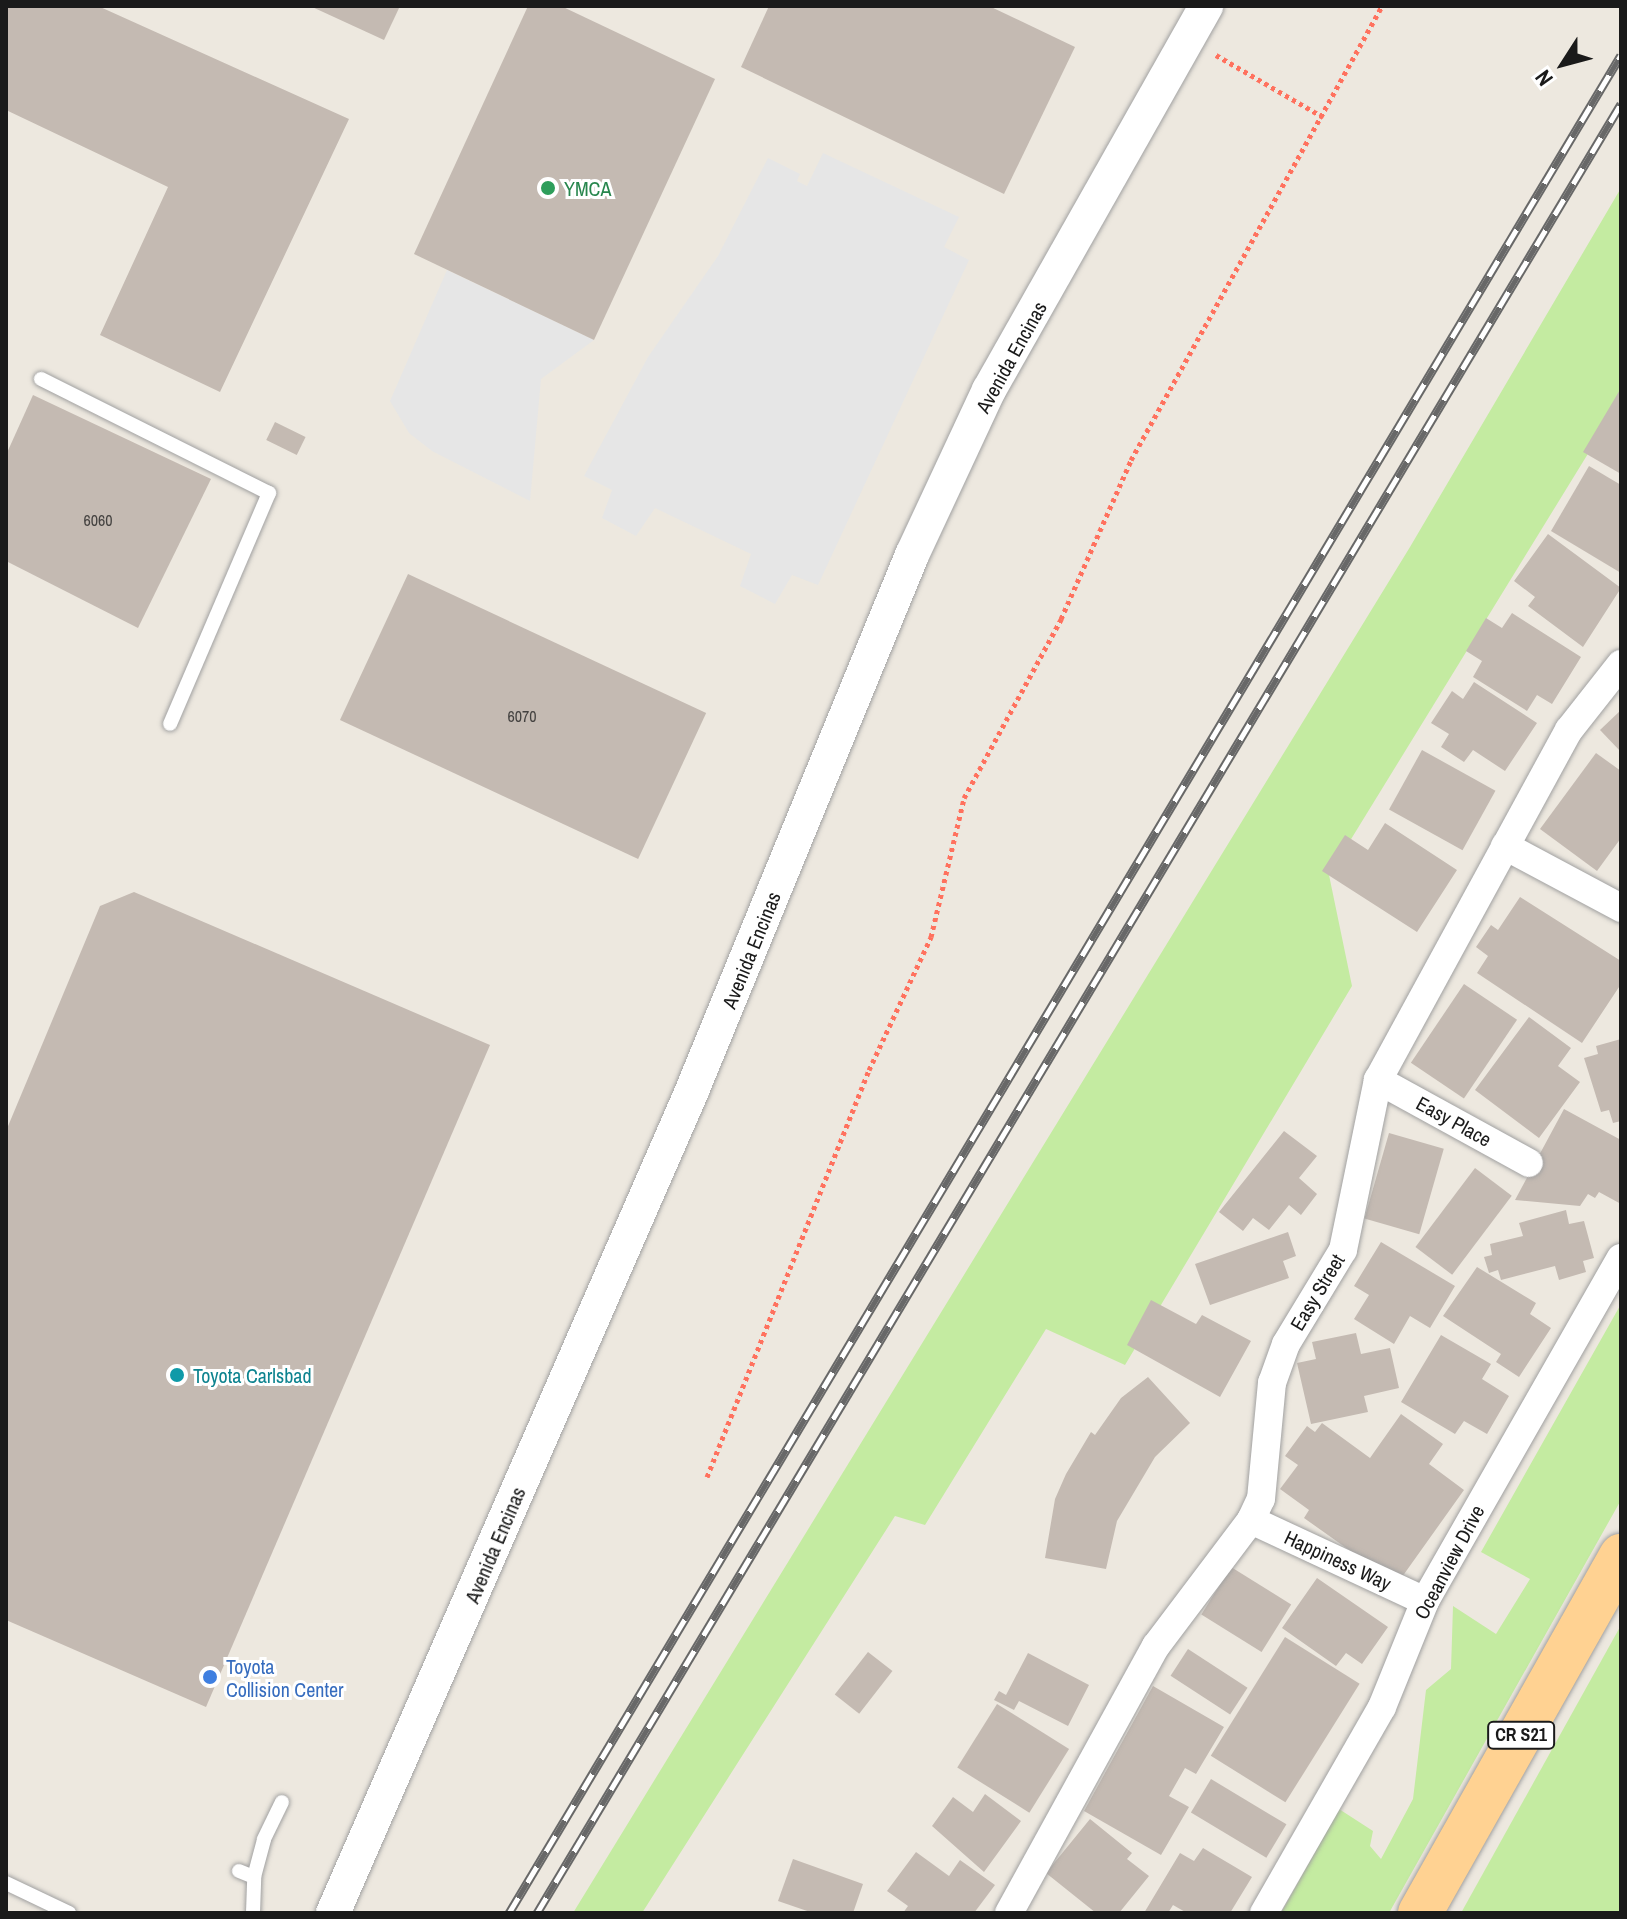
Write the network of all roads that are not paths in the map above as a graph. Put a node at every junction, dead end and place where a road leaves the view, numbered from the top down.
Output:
1 (1206, 6) edge
2 (41, 379) dead end
3 (1621, 664) edge
4 (170, 724) dead end
5 (1505, 846) junction
6 (1621, 908) edge
7 (1378, 1080) junction
8 (1529, 1163) dead end
9 (1621, 1258) edge
10 (1251, 1520) junction
11 (1621, 1556) edge
12 (1425, 1601) junction
13 (282, 1802) dead end
14 (239, 1871) dead end
15 (254, 1877) junction
16 (6, 1883) edge
17 (69, 1913) edge
18 (253, 1913) edge
19 (333, 1913) edge
20 (1009, 1913) edge
21 (1264, 1913) edge
22 (1420, 1913) edge

1 - 19 street, Avenida Encinas
2 - 4 lane
3 - 5 street, Easy Street
5 - 6 street
5 - 7 street, Easy Street
7 - 8 street, Easy Place
7 - 10 street, Easy Street
9 - 12 street, Oceanview Drive
10 - 12 street, Happiness Way
10 - 20 street, Easy Street
11 - 22 main road, CR S21
12 - 21 street, Oceanview Drive
13 - 15 lane
14 - 15 lane
15 - 18 lane
16 - 17 lane

